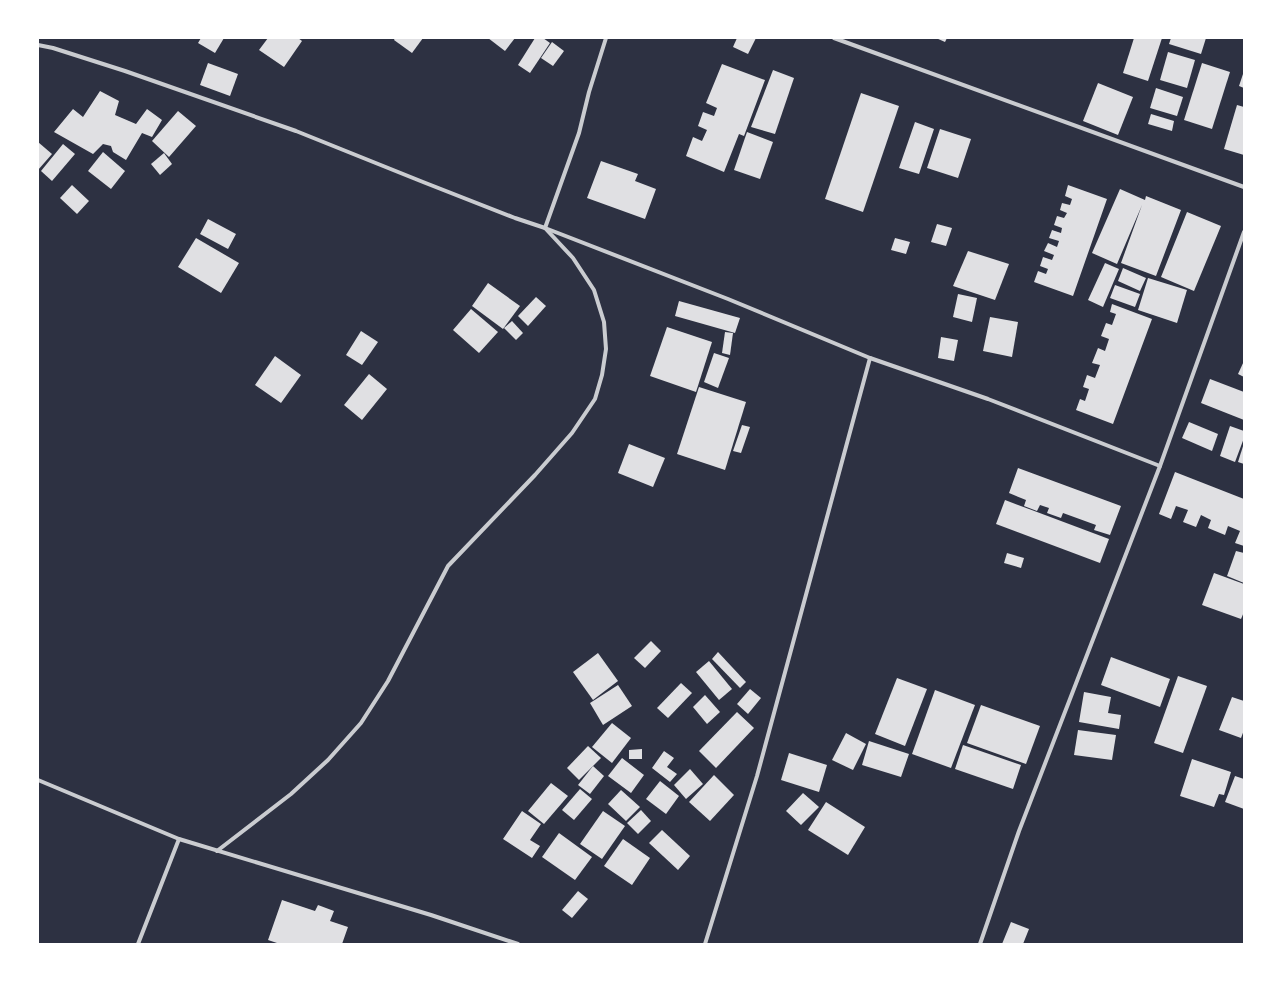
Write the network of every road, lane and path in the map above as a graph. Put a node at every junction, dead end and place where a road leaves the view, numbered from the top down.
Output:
1 (606, 38) edge
2 (834, 38) edge
3 (38, 45) edge
4 (1244, 187) edge
5 (545, 228) junction
6 (1244, 232) edge
7 (870, 358) junction
8 (1160, 466) junction
9 (38, 780) edge
10 (179, 839) junction
11 (217, 851) junction
12 (138, 944) edge
13 (518, 944) edge
14 (705, 944) edge
15 (980, 944) edge

1 - 5 street
2 - 4 street
3 - 5 street
5 - 7 street
5 - 11 street
6 - 8 street
7 - 8 street
7 - 14 street
8 - 15 street
9 - 10 street
10 - 11 street
10 - 12 street
11 - 13 street

